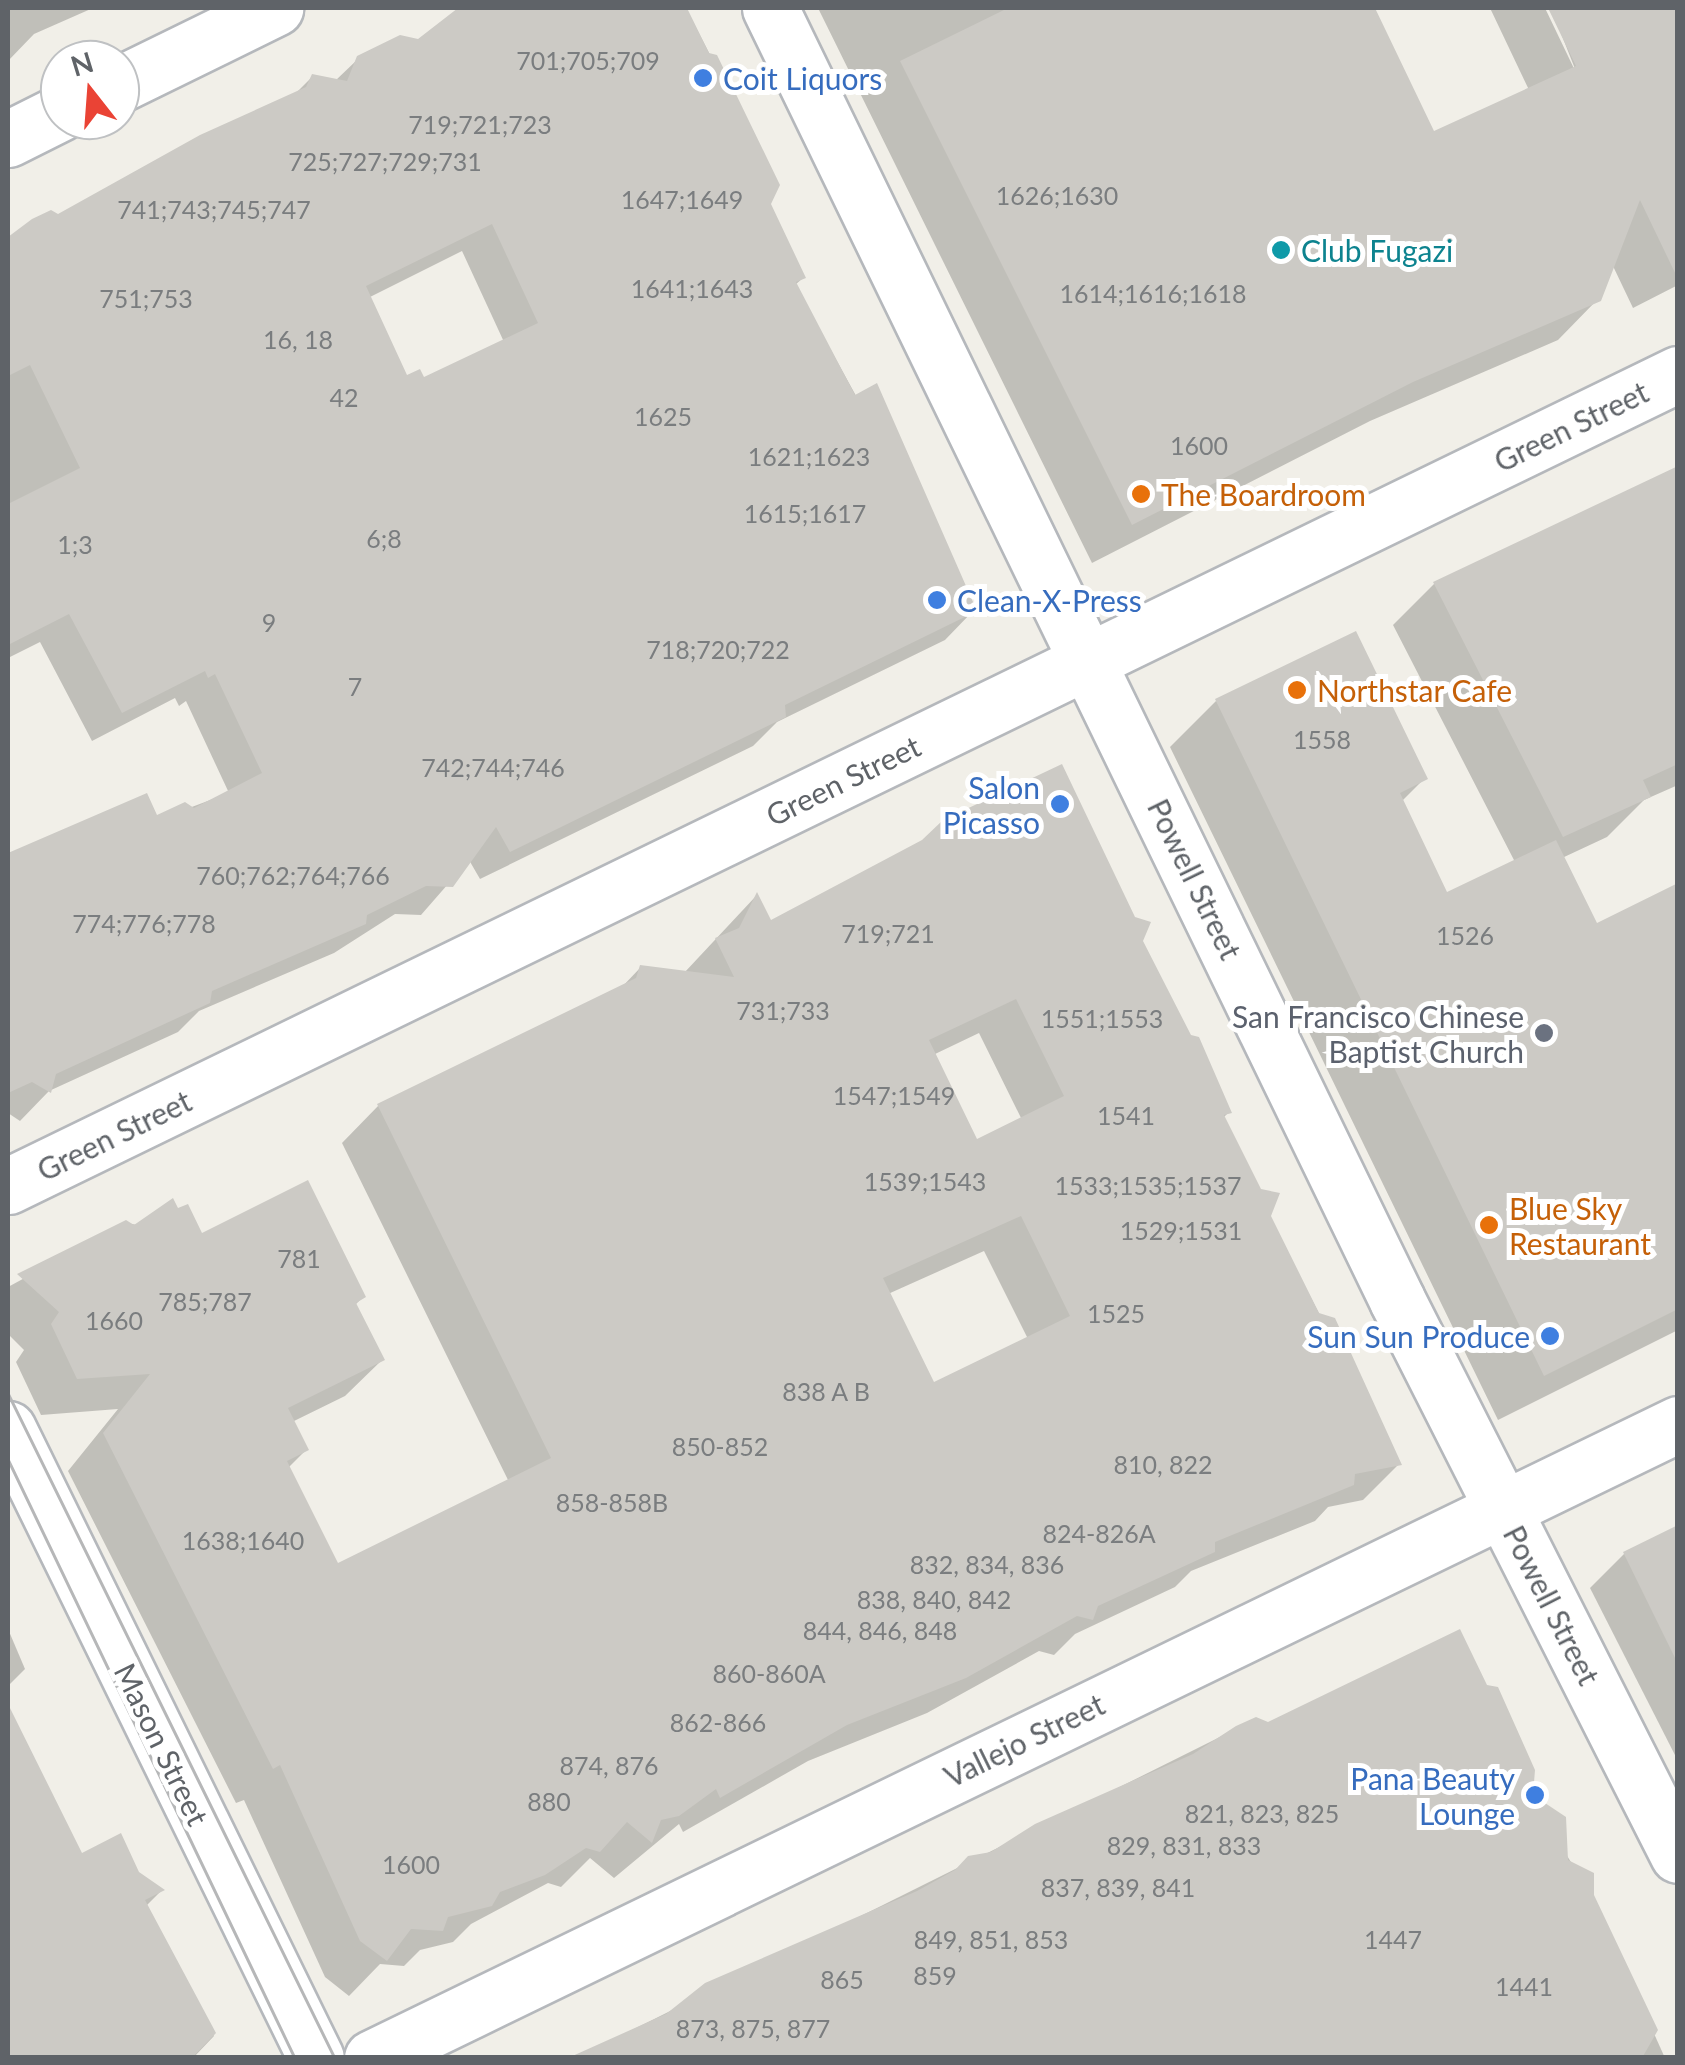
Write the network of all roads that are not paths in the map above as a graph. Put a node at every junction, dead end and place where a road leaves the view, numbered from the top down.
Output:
1 (276, 8) edge
2 (770, 8) edge
3 (140, 74) edge
4 (40, 123) edge
5 (8, 139) edge
6 (1678, 374) edge
7 (1090, 660) junction
8 (8, 1186) edge
9 (1678, 1424) edge
10 (8, 1430) edge
11 (1502, 1508) junction
12 (1678, 1855) edge
13 (316, 2058) edge
14 (372, 2058) edge

1 - 3 street
2 - 7 street, Powell Street
4 - 5 street
6 - 7 street, Green Street
7 - 8 street, Green Street
7 - 11 street, Powell Street
9 - 11 street, Vallejo Street
10 - 13 street, Mason Street
11 - 12 street, Powell Street
11 - 14 street, Vallejo Street

